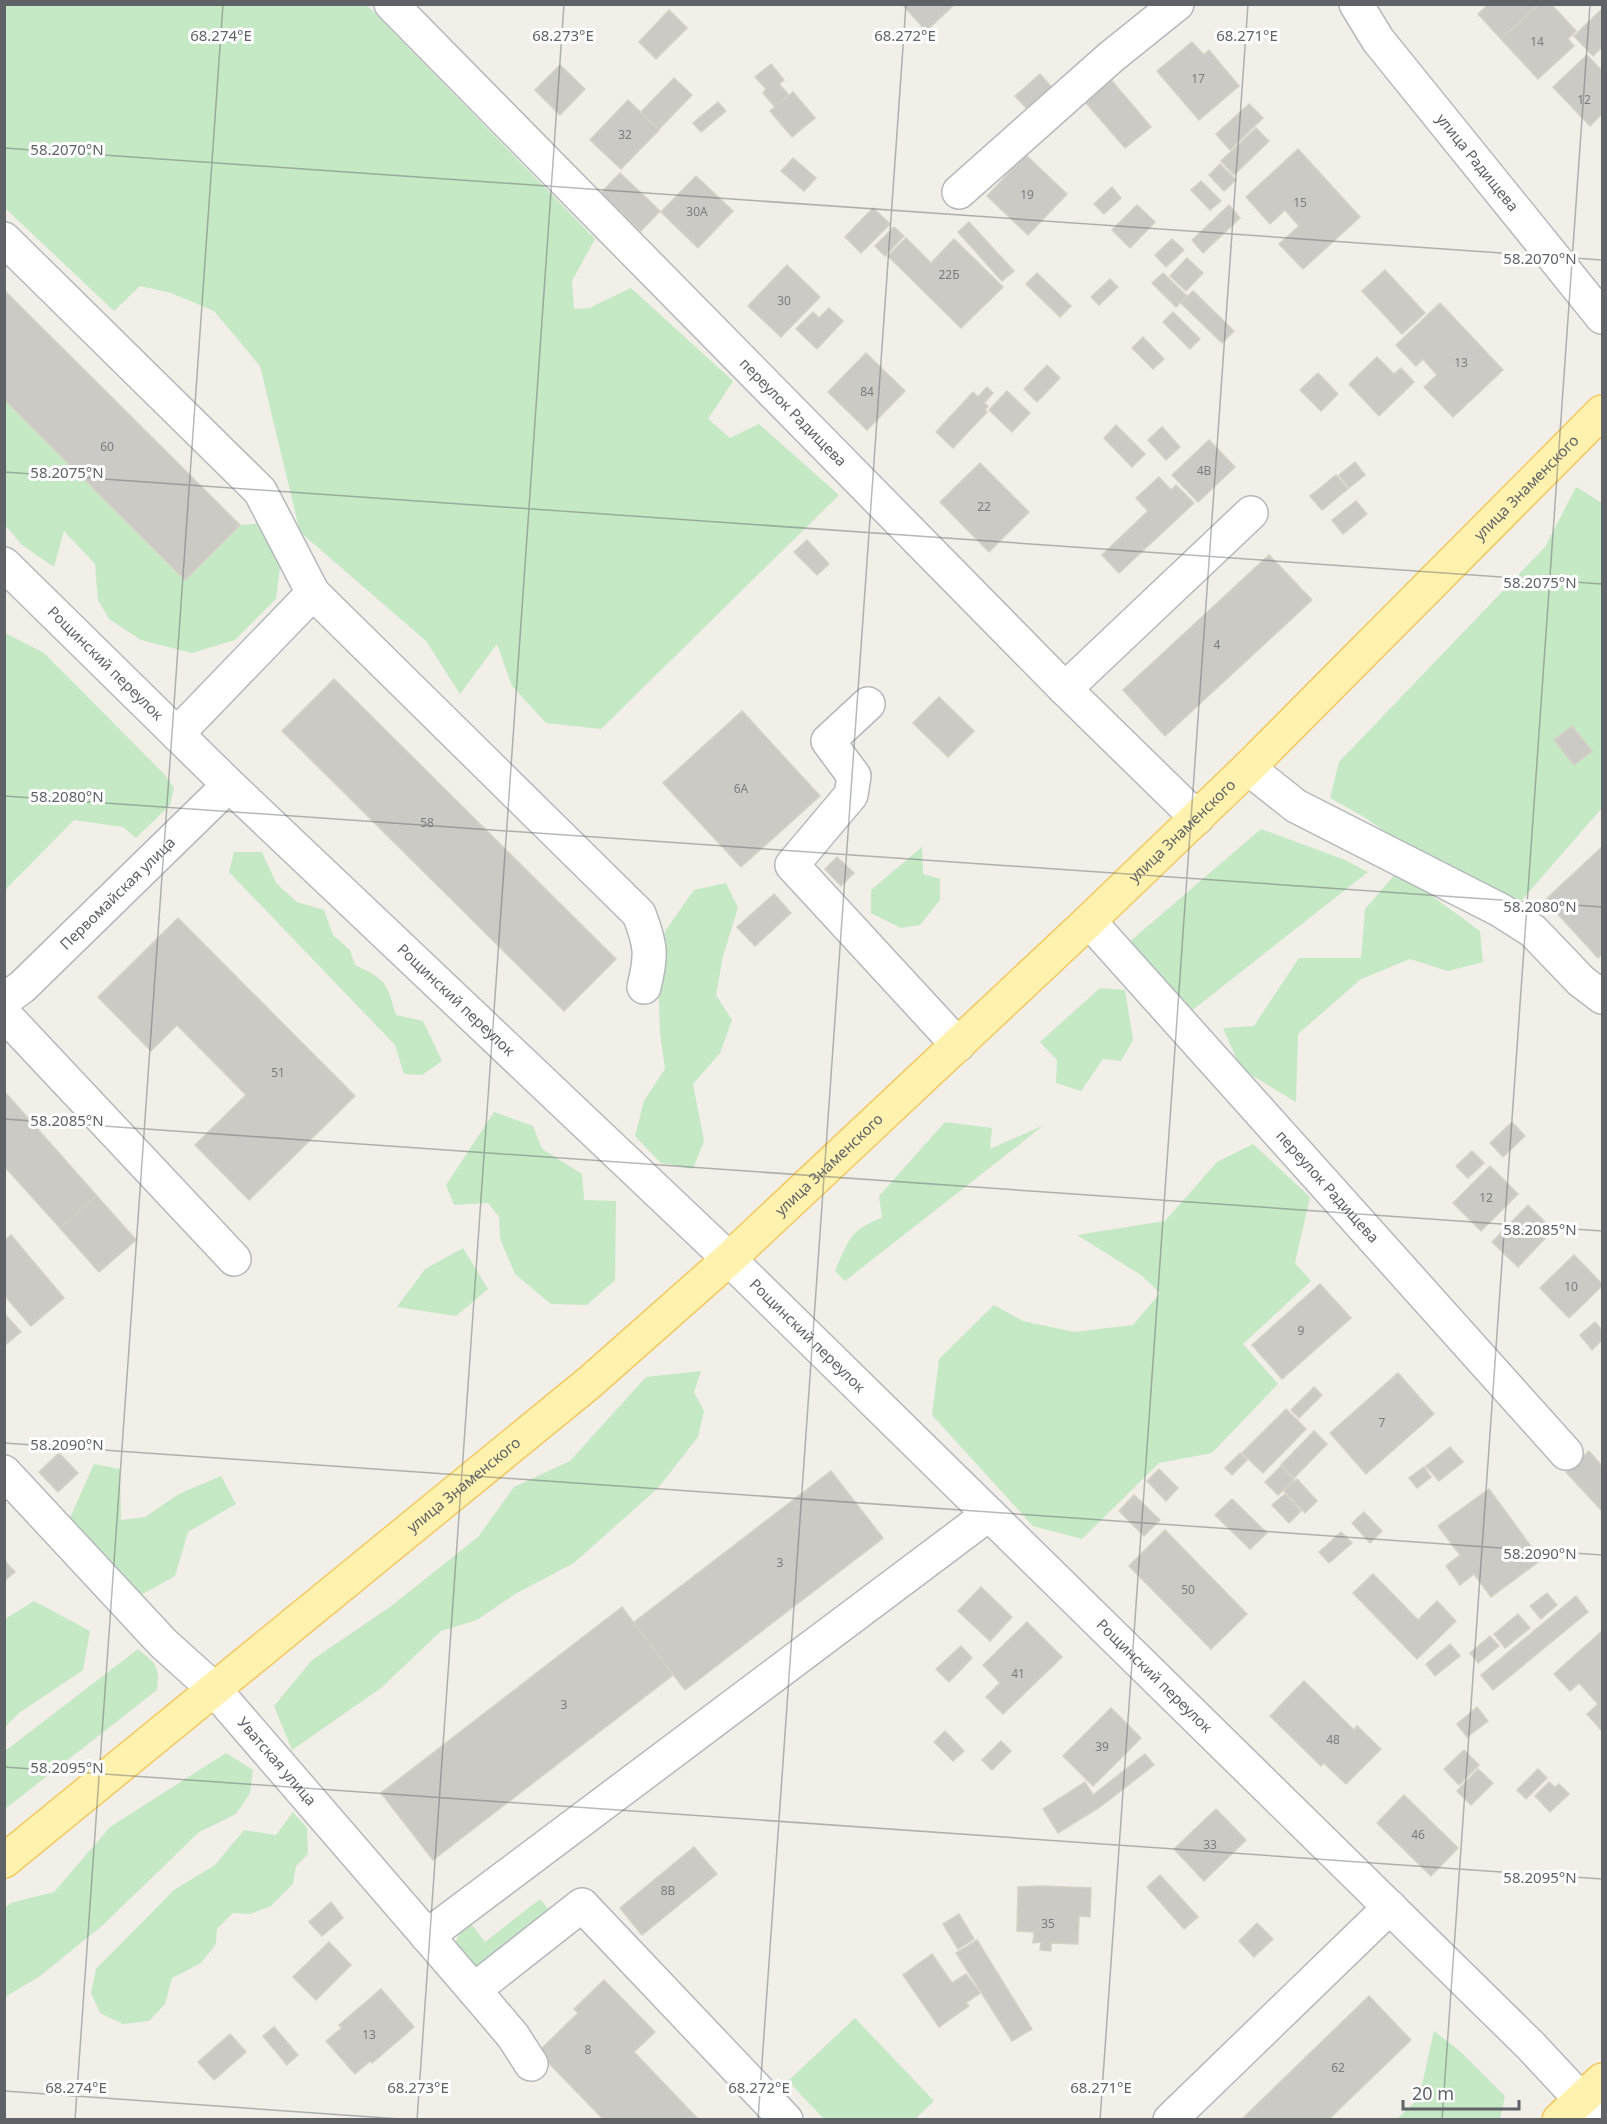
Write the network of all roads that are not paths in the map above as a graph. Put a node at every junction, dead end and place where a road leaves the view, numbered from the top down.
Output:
1 (391, 4) edge
2 (1177, 4) edge
3 (1356, 4) edge
4 (959, 192) dead end
5 (4, 240) edge
6 (1602, 316) edge
7 (1602, 412) edge
8 (1251, 513) dead end
9 (4, 564) edge
10 (313, 593) junction
11 (1065, 689) junction
12 (868, 704) dead end
13 (177, 734) junction
14 (1248, 768) junction
15 (229, 785) junction
16 (1197, 818) junction
17 (1089, 921) junction
18 (644, 987) dead end
19 (1602, 997) edge
20 (4, 1000) edge
21 (4, 1014) edge
22 (957, 1045) junction
23 (234, 1259) dead end
24 (729, 1259) junction
25 (1566, 1453) dead end
26 (4, 1472) edge
27 (989, 1514) junction
28 (214, 1689) junction
29 (4, 1861) edge
30 (1390, 1907) junction
31 (427, 1936) junction
32 (474, 1990) junction
33 (531, 2064) dead end
34 (1586, 2104) edge
35 (786, 2120) edge
36 (1170, 2120) edge

1 - 11 street, переулок Радищева
2 - 4 street
3 - 6 street, улица Радищева
5 - 10 street
7 - 14 main road, улица Знаменского
8 - 11 street
9 - 13 street, Рощинский переулок
10 - 13 street
10 - 18 street
11 - 16 street, переулок Радищева
12 - 22 street
13 - 15 street, Рощинский переулок
14 - 16 main road, улица Знаменского
14 - 19 street
15 - 20 street, Первомайская улица
15 - 24 street, Рощинский переулок
16 - 17 main road, улица Знаменского
17 - 22 main road, улица Знаменского
17 - 25 street, переулок Радищева
21 - 23 street
22 - 24 main road, улица Знаменского
24 - 27 street, Рощинский переулок
24 - 28 main road, улица Знаменского
26 - 28 street, Уватская улица
27 - 30 street, Рощинский переулок
27 - 31 street
28 - 29 main road, улица Знаменского
28 - 31 street, Уватская улица
30 - 34 street, Рощинский переулок
30 - 36 street
31 - 32 street, Уватская улица
32 - 33 street, Уватская улица
32 - 35 street

